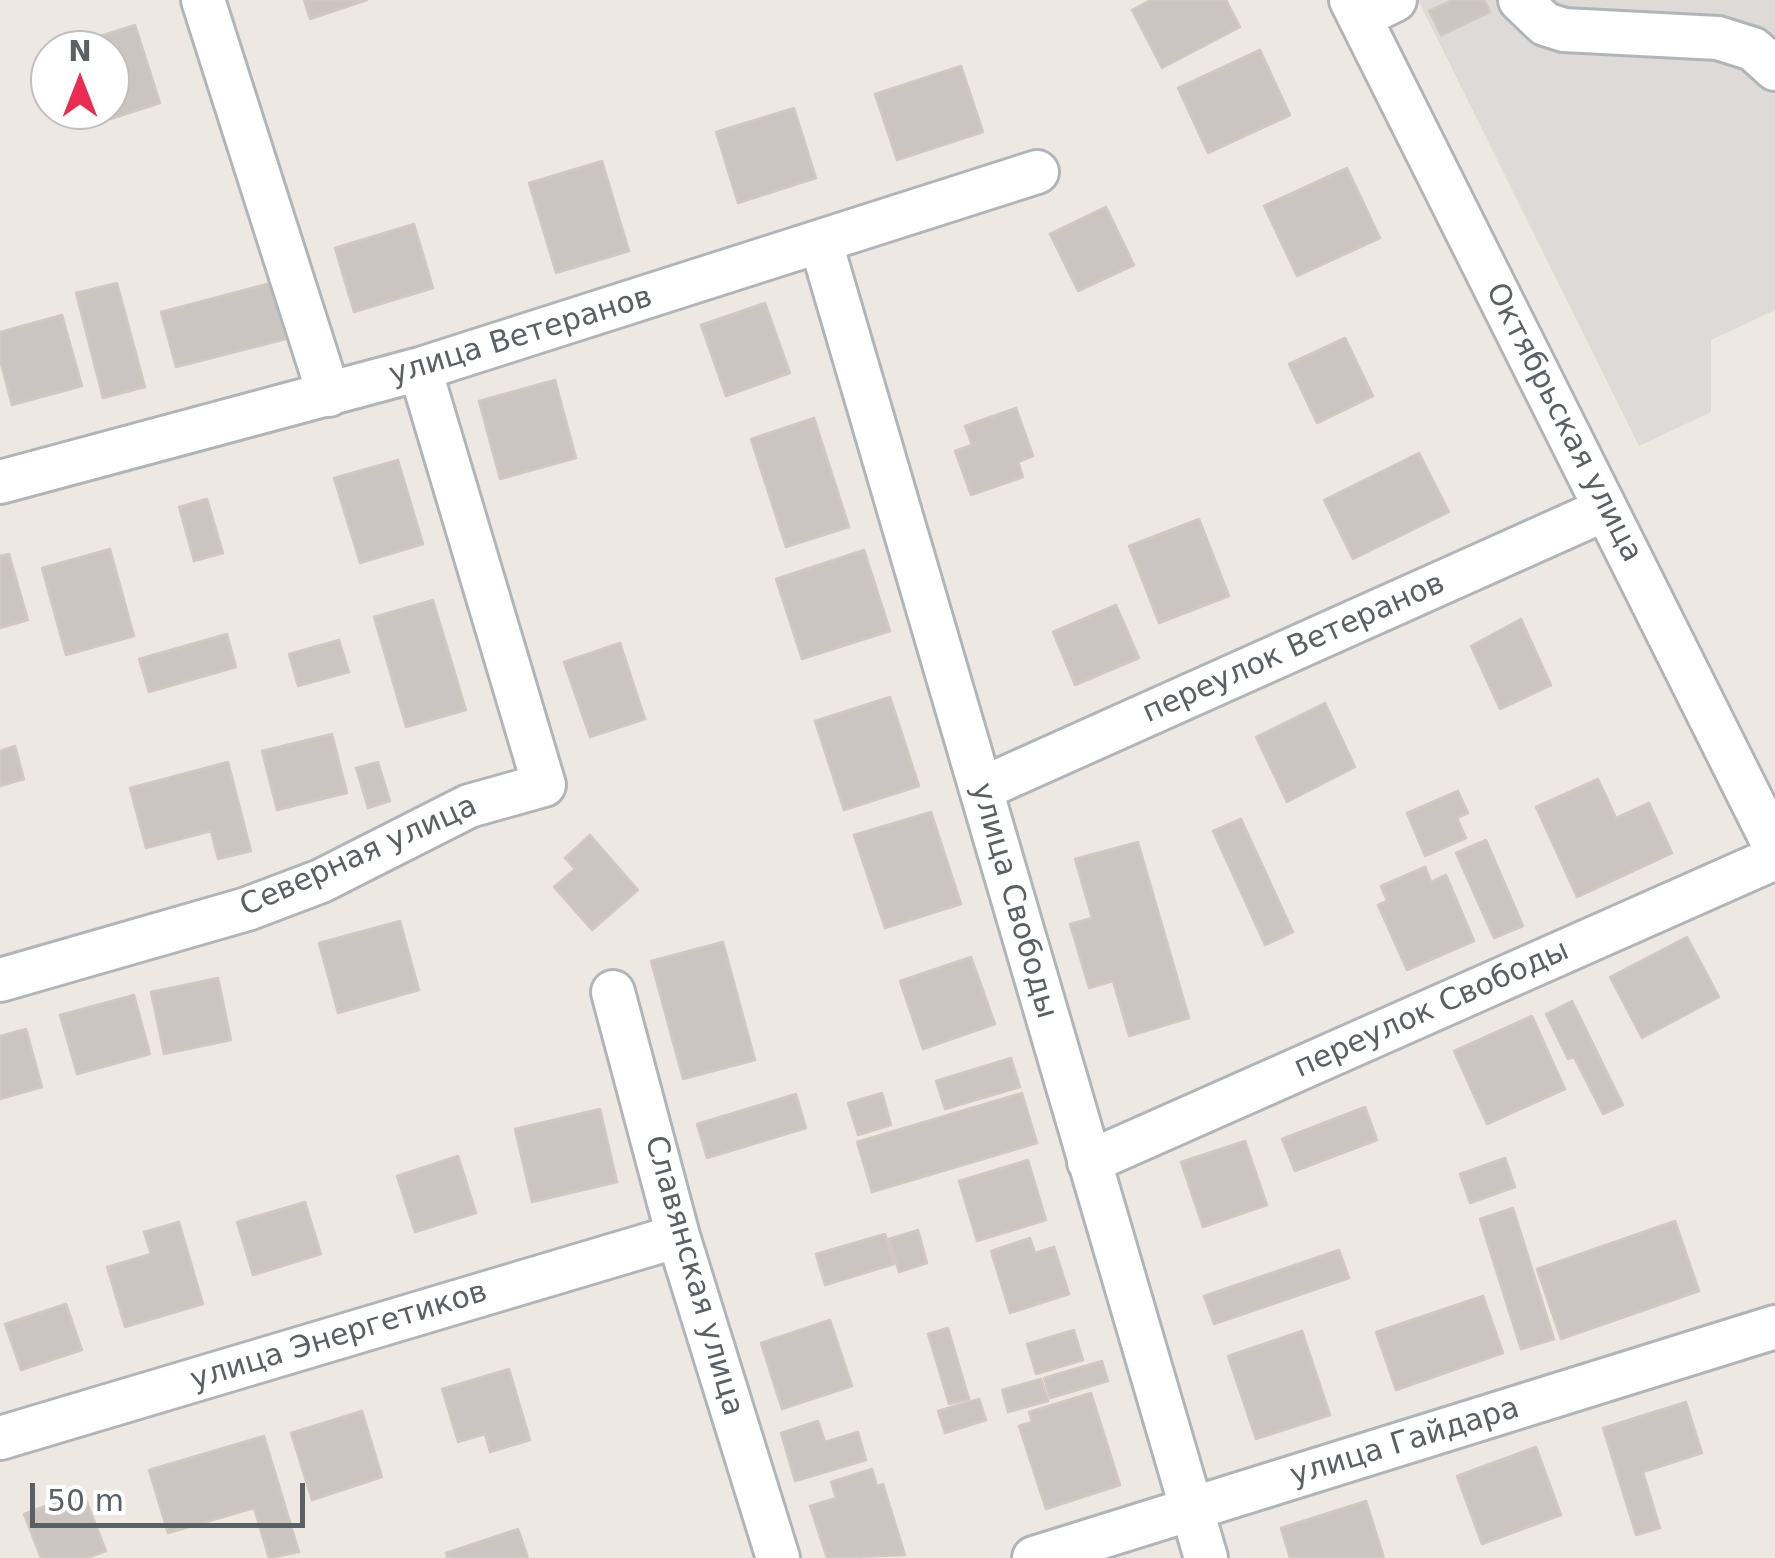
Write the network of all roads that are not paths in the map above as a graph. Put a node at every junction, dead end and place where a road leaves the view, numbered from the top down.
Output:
1 (203, 0) edge
2 (1520, 0) edge
3 (1369, 6) edge
4 (1775, 69) edge
5 (1037, 172) dead end
6 (821, 243) junction
7 (420, 369) junction
8 (329, 395) junction
9 (0, 482) edge
10 (1606, 509) junction
11 (981, 790) junction
12 (1772, 836) edge
13 (0, 980) edge
14 (613, 992) dead end
15 (1089, 1162) junction
16 (678, 1236) junction
17 (1775, 1327) edge
18 (0, 1438) edge
19 (1192, 1509) junction
20 (778, 1558) edge
21 (1034, 1558) edge
22 (1206, 1558) edge

1 - 8 street
2 - 4 street
3 - 10 street, Октябрьская улица
5 - 6 street, улица Ветеранов
6 - 7 street, улица Ветеранов
6 - 11 street, улица Свободы
7 - 8 street, улица Ветеранов
7 - 13 street, Северная улица
8 - 9 street, улица Ветеранов
10 - 11 street, переулок Ветеранов
10 - 12 street, Октябрьская улица
11 - 15 street, улица Свободы
12 - 15 street, переулок Свободы
14 - 16 street, Славянская улица
15 - 19 street, улица Свободы
16 - 18 street, улица Энергетиков
16 - 20 street, Славянская улица
17 - 19 street, улица Гайдара
19 - 21 street, улица Гайдара
19 - 22 street, улица Свободы

